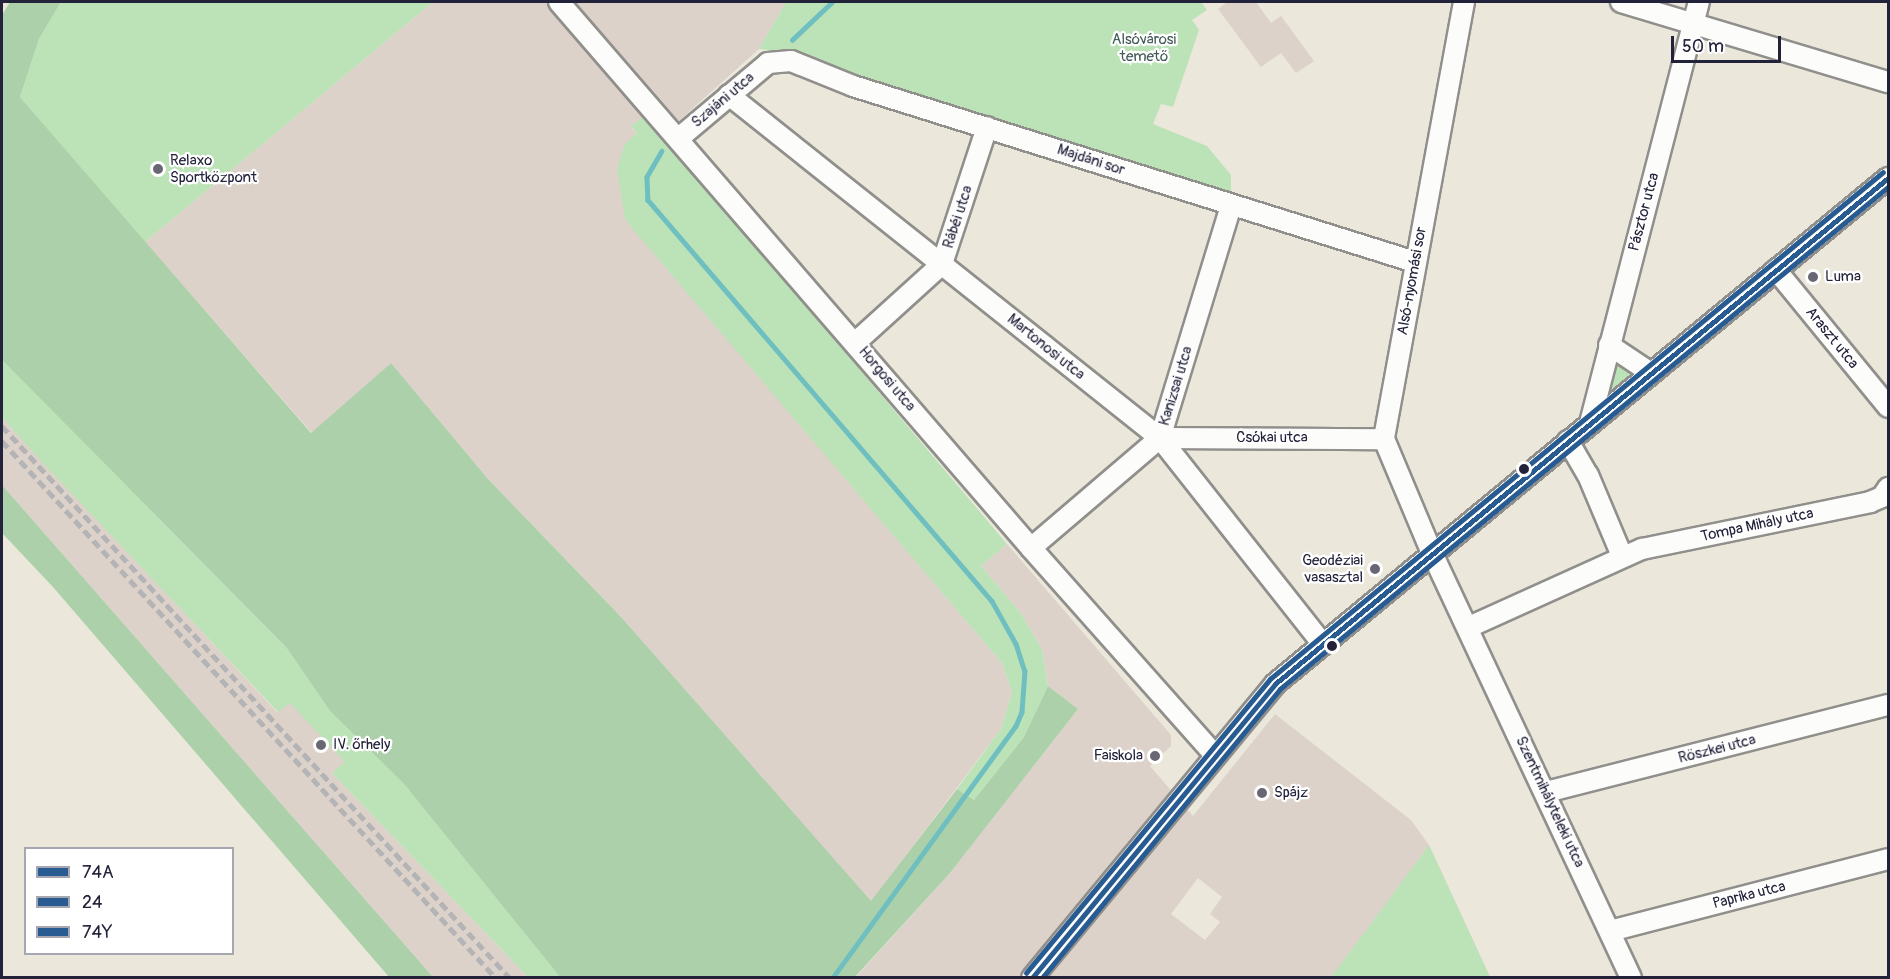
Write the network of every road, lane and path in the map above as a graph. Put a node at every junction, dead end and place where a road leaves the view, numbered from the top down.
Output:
1 (560, 2) edge
2 (1464, 2) edge
3 (1622, 2) edge
4 (1699, 2) edge
5 (1693, 23) junction
6 (768, 63) joint
7 (1888, 82) edge
8 (729, 95) junction
9 (987, 127) junction
10 (679, 138) junction
11 (1888, 178) edge
12 (1231, 206) junction
13 (1415, 262) junction
14 (942, 264) junction
15 (1776, 270) junction
16 (856, 342) junction
17 (1609, 345) junction
18 (1651, 373) junction
19 (1888, 407) edge
20 (1590, 423) junction
21 (1160, 438) junction
22 (1384, 439) junction
23 (1568, 441) junction
24 (1888, 489) edge
25 (1031, 548) junction
26 (1432, 553) junction
27 (1622, 556) junction
28 (1469, 627) junction
29 (1321, 642) junction
30 (1888, 705) edge
31 (1215, 754) junction
32 (1546, 792) junction
33 (1888, 860) edge
34 (1610, 931) junction
35 (1032, 978) edge
36 (1631, 978) edge

1 - 10 street, Horgosi utca
2 - 13 street, Alsó-nyomási sor
3 - 5 street
4 - 5 street, Pásztor utca
5 - 7 street
5 - 17 street, Pásztor utca
6 - 8 street, Szajáni utca
6 - 9 street, Majdáni sor
8 - 10 street, Szajáni utca
8 - 14 street, Martonosi utca
9 - 12 street, Majdáni sor
9 - 14 street, Rábéi utca
10 - 16 street, Horgosi utca
11 - 15 street
12 - 13 street, Majdáni sor
12 - 21 street, Kanizsai utca
13 - 22 street, Alsó-nyomási sor
14 - 16 street, Rábéi utca
14 - 21 street, Martonosi utca
15 - 18 street
15 - 19 street, Araszt utca
16 - 25 street, Horgosi utca
17 - 18 street
17 - 20 street, Pásztor utca
18 - 20 street
20 - 23 street
21 - 22 street, Csókai utca
21 - 25 street, Kanizsai utca
21 - 29 street, Martonosi utca
22 - 26 street
23 - 26 street
23 - 27 street
24 - 27 street, Tompa Mihály utca
25 - 31 street, Horgosi utca
26 - 28 street, Szentmihályteleki utca
26 - 29 street
27 - 28 street, Tompa Mihály utca
28 - 32 street, Szentmihályteleki utca
29 - 31 street
30 - 32 street, Röszkei utca
31 - 35 street
32 - 34 street, Szentmihályteleki utca
33 - 34 street, Paprika utca
34 - 36 street, Szentmihályteleki utca

